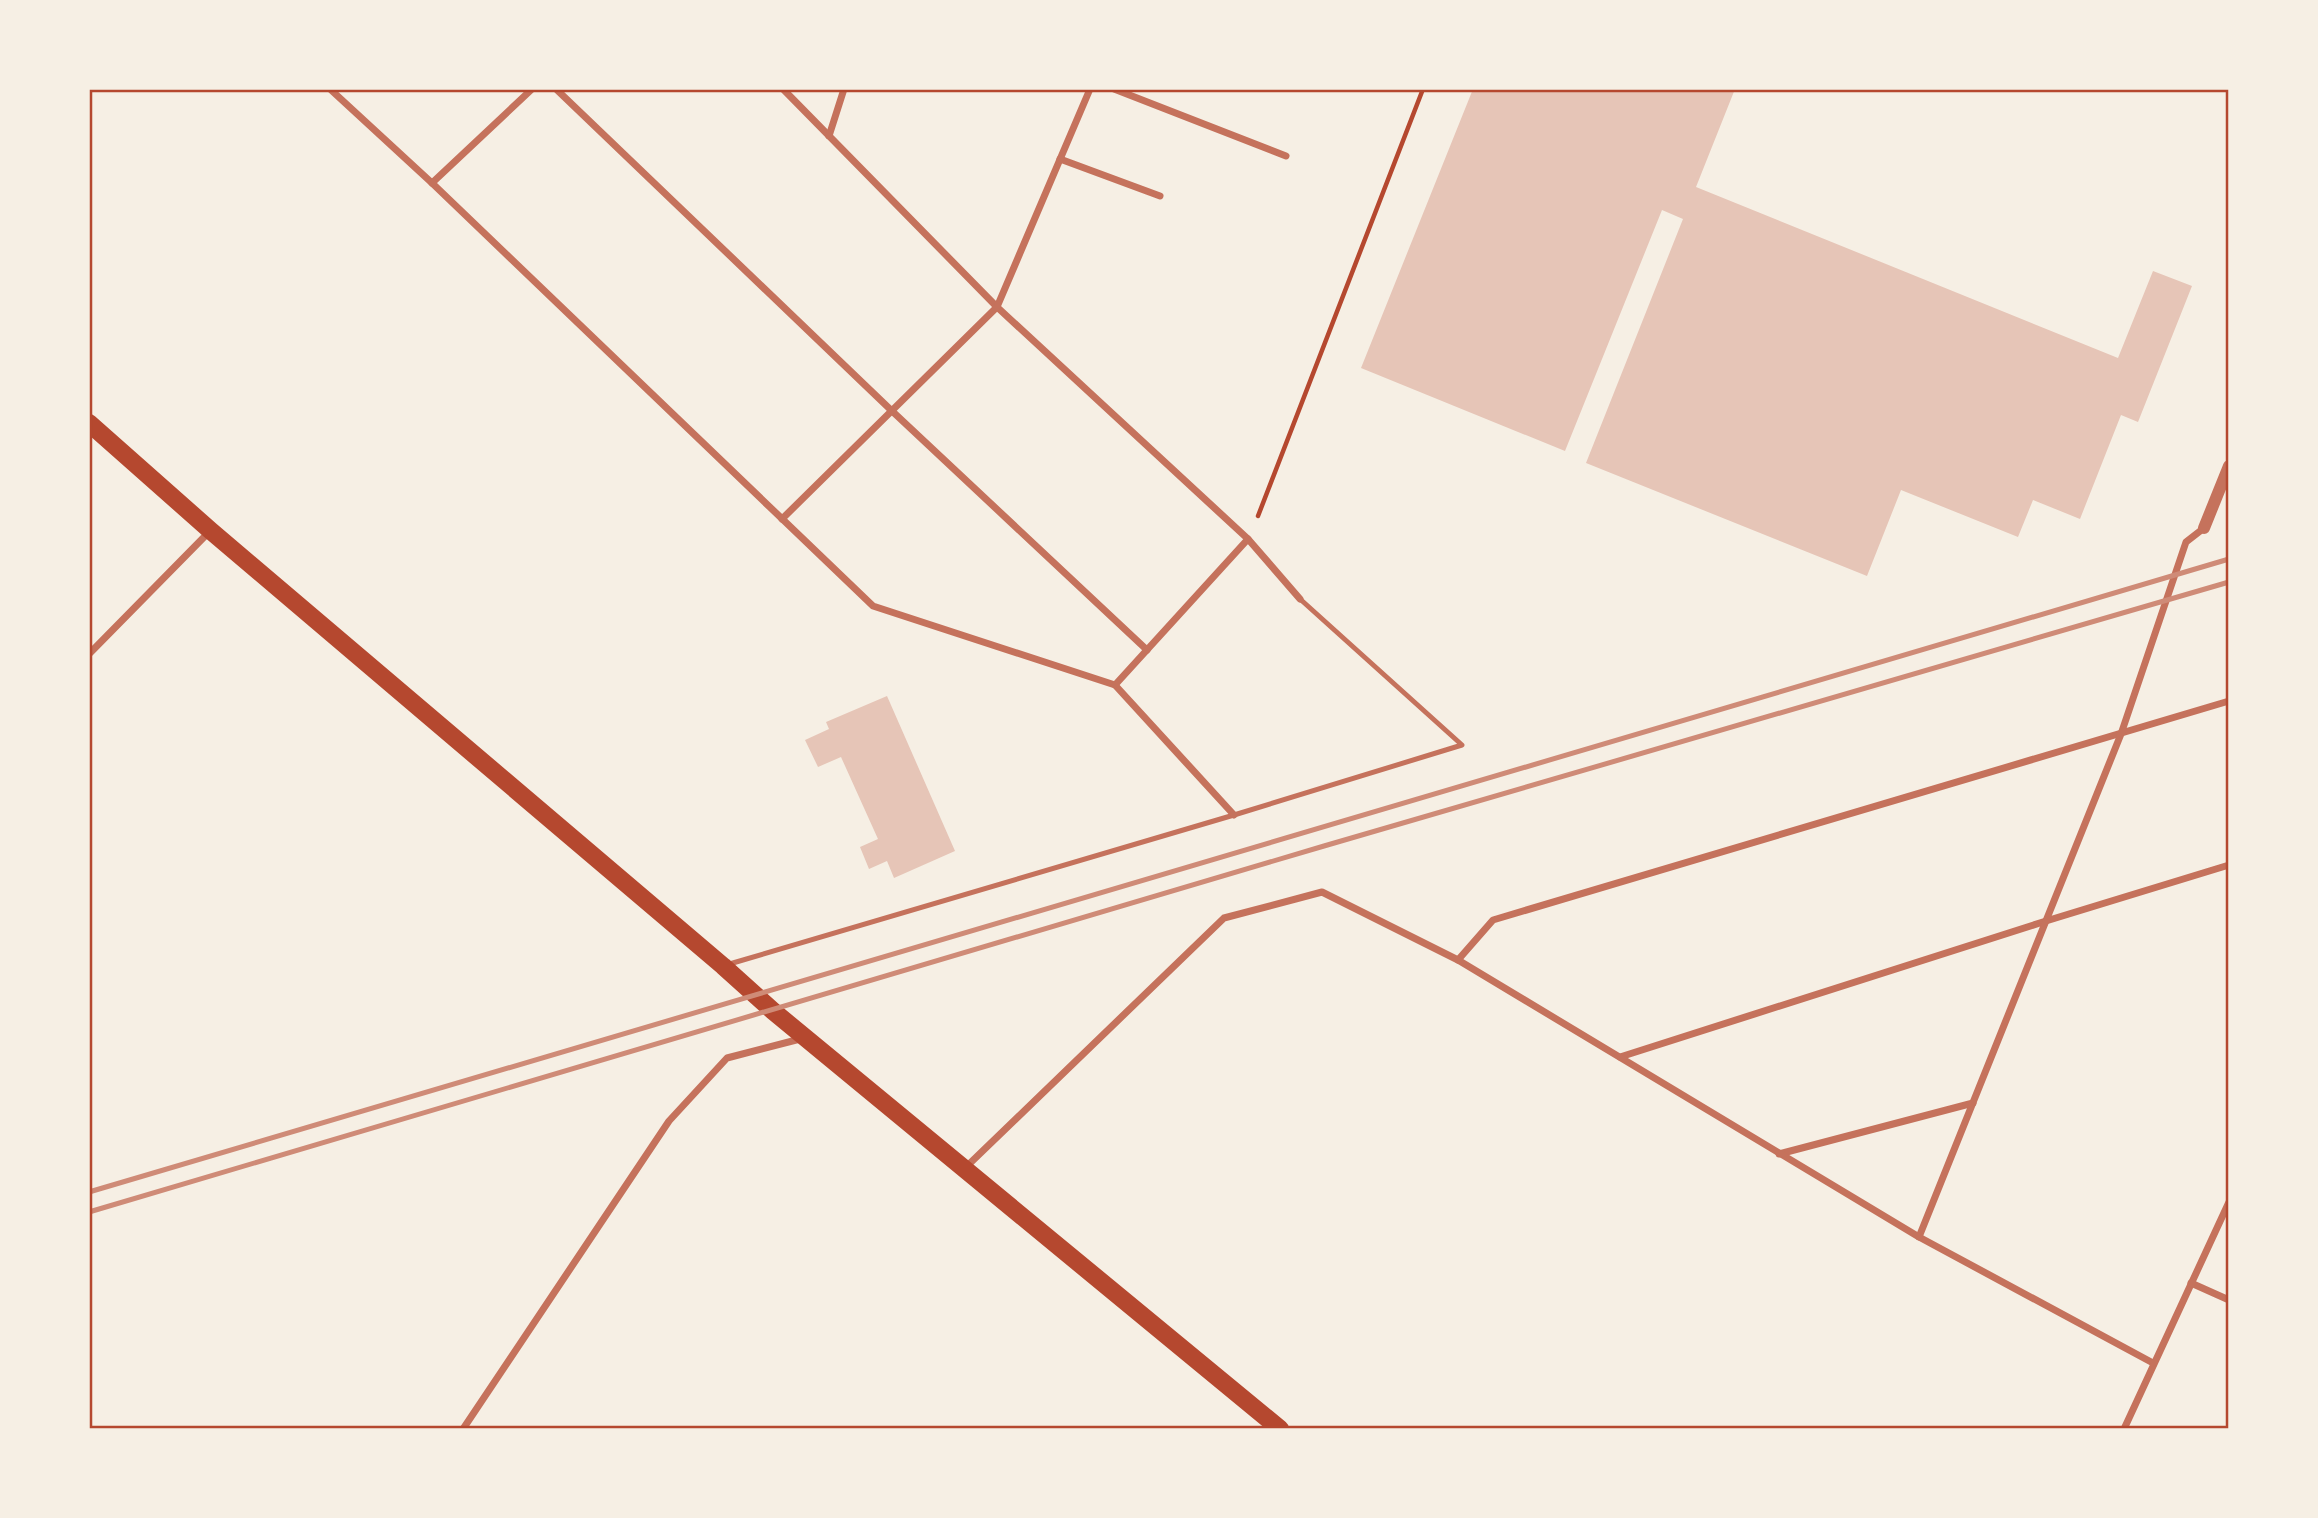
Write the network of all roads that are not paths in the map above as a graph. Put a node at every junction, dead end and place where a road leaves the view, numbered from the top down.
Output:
1 (330, 89) edge
2 (532, 89) edge
3 (556, 89) edge
4 (783, 89) edge
5 (844, 89) edge
6 (1090, 89) edge
7 (1114, 89) edge
8 (829, 136) junction
9 (1286, 156) dead end
10 (1060, 159) junction
11 (432, 183) junction
12 (1160, 196) dead end
13 (997, 307) junction
14 (892, 411) junction
15 (89, 423) edge
16 (2229, 466) edge
17 (782, 519) junction
18 (2204, 528) joint
19 (211, 531) junction
20 (1248, 539) junction
21 (1300, 599) joint
22 (1147, 650) junction
23 (89, 654) edge
24 (1115, 685) junction
25 (2229, 701) edge
26 (2121, 734) junction
27 (1234, 816) junction
28 (2229, 865) edge
29 (2046, 921) junction
30 (1458, 960) junction
31 (723, 966) junction
32 (806, 1038) junction
33 (1620, 1058) junction
34 (1973, 1103) junction
35 (1779, 1154) junction
36 (965, 1168) junction
37 (2229, 1202) edge
38 (1919, 1237) junction
39 (2190, 1283) junction
40 (2229, 1300) edge
41 (2152, 1363) junction
42 (463, 1429) edge
43 (1280, 1429) edge
44 (2124, 1429) edge

1 - 11 street
2 - 11 street
3 - 14 street
4 - 8 street
5 - 8 street
6 - 10 street
7 - 9 street
8 - 13 street
10 - 12 street
10 - 13 street
11 - 17 street
13 - 14 street
13 - 20 street
14 - 17 street
14 - 22 street
15 - 19 main road
16 - 18 street
17 - 24 street
18 - 26 street
19 - 23 street
19 - 31 main road
20 - 21 street
20 - 22 street
21 - 27 lane
22 - 24 street
24 - 27 street
25 - 26 street
26 - 29 street
26 - 30 street
27 - 31 lane
28 - 29 street
29 - 33 street
29 - 34 street
30 - 33 street
30 - 36 street
31 - 32 main road
32 - 36 main road
32 - 42 street
33 - 35 street
34 - 35 street
34 - 38 street
35 - 38 street
36 - 43 main road
37 - 39 street
38 - 41 street
39 - 40 street
39 - 41 street
41 - 44 street

